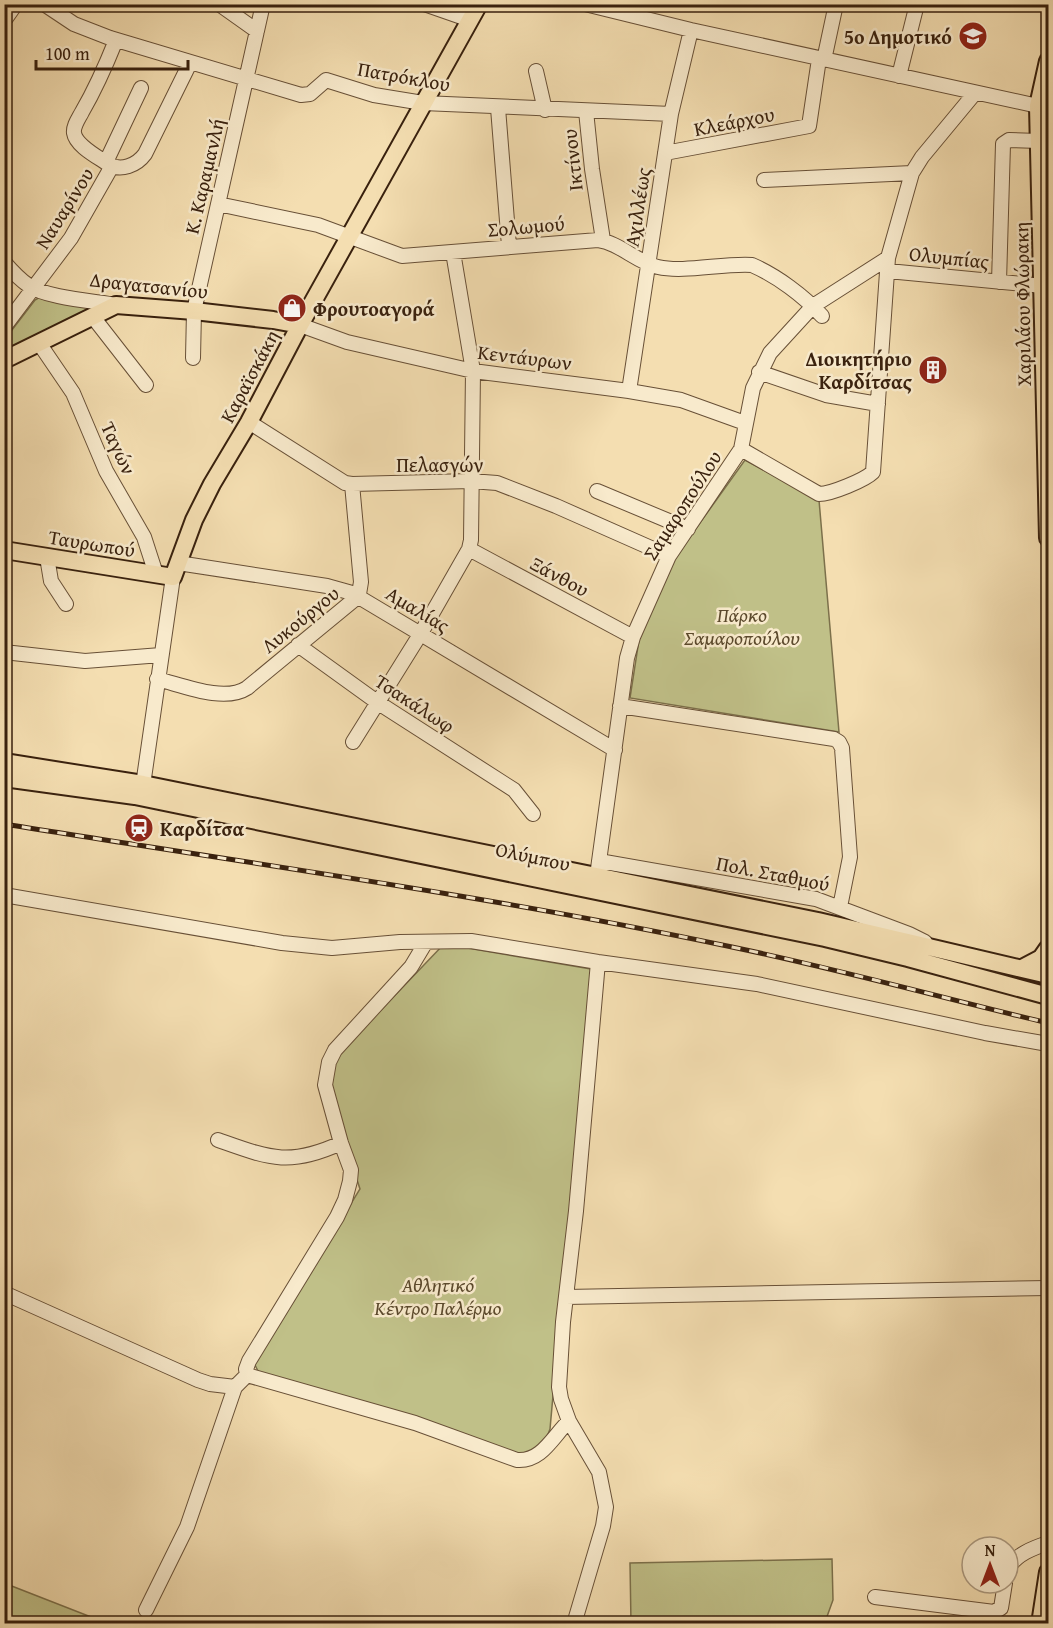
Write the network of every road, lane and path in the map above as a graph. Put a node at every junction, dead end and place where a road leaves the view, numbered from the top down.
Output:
1 (16, 4) edge
2 (44, 4) edge
3 (219, 4) edge
4 (263, 4) edge
5 (424, 4) edge
6 (479, 4) edge
7 (585, 4) edge
8 (836, 4) edge
9 (917, 4) edge
10 (470, 20) junction
11 (4, 21) edge
12 (691, 30) junction
13 (258, 31) junction
14 (116, 40) junction
15 (822, 59) junction
16 (1048, 61) edge
17 (190, 63) junction
18 (536, 71) dead end
19 (899, 76) junction
20 (246, 80) junction
21 (141, 88) dead end
22 (975, 93) junction
23 (423, 103) junction
24 (498, 108) junction
25 (1043, 108) edge
26 (545, 110) junction
27 (586, 111) junction
28 (671, 114) junction
29 (1039, 141) junction
30 (665, 153) junction
31 (109, 164) junction
32 (912, 172) junction
33 (764, 180) dead end
34 (218, 204) junction
35 (350, 237) junction
36 (603, 240) junction
37 (509, 246) junction
38 (453, 252) junction
39 (1045, 257) edge
40 (648, 264) junction
41 (888, 264) junction
42 (6, 267) edge
43 (999, 282) junction
44 (1042, 286) junction
45 (34, 289) junction
46 (116, 305) junction
47 (818, 311) junction
48 (194, 312) junction
49 (93, 317) junction
50 (300, 325) junction
51 (4, 327) edge
52 (39, 344) junction
53 (193, 358) dead end
54 (4, 360) edge
55 (473, 371) junction
56 (759, 372) junction
57 (146, 385) dead end
58 (629, 391) junction
59 (878, 404) junction
60 (249, 422) junction
61 (745, 423) junction
62 (741, 449) junction
63 (1047, 452) edge
64 (471, 481) junction
65 (352, 484) junction
66 (597, 491) dead end
67 (688, 529) junction
68 (1048, 537) edge
69 (469, 549) junction
70 (4, 550) edge
71 (669, 556) junction
72 (47, 557) junction
73 (175, 570) junction
74 (156, 574) junction
75 (358, 596) junction
76 (66, 604) dead end
77 (421, 633) junction
78 (633, 637) junction
79 (298, 645) junction
80 (4, 652) edge
81 (161, 655) junction
82 (157, 678) junction
83 (376, 702) junction
84 (620, 706) junction
85 (353, 742) dead end
86 (615, 750) junction
87 (4, 762) edge
88 (4, 778) edge
89 (142, 791) junction
90 (533, 814) dead end
91 (598, 868) junction
92 (4, 895) edge
93 (840, 907) junction
94 (426, 942) junction
95 (1048, 948) edge
96 (940, 950) junction
97 (598, 963) junction
98 (1022, 968) junction
99 (1048, 975) edge
100 (1048, 996) edge
101 (1048, 1044) edge
102 (219, 1140) dead end
103 (340, 1143) junction
104 (1048, 1288) edge
105 (4, 1293) edge
106 (567, 1297) junction
107 (247, 1375) junction
108 (235, 1387) junction
109 (569, 1421) junction
110 (1048, 1543) edge
111 (1020, 1556) edge
112 (1048, 1572) edge
113 (1003, 1595) edge
114 (875, 1597) dead end
115 (146, 1610) dead end
116 (574, 1623) edge
117 (1040, 1623) edge

1 - 11 street
2 - 14 street, Πατρόκλου
3 - 13 street
4 - 13 street, Κ. Καραμανλή
5 - 10 street
6 - 10 main road, Καραϊσκάκη
7 - 12 street
8 - 15 street
9 - 19 street
10 - 23 main road, Καραϊσκάκη
12 - 15 street
12 - 28 street, Αχιλλέως
13 - 20 street, Κ. Καραμανλή
14 - 17 street, Πατρόκλου
14 - 31 street
15 - 19 street
15 - 30 street, Κλεάρχου
16 - 25 main road, Χαριλάου Φλώρακη
17 - 20 street, Πατρόκλου
17 - 31 street
18 - 26 street
19 - 22 street
20 - 23 street, Πατρόκλου
20 - 34 street, Κ. Καραμανλή
21 - 31 street, Ναυαρίνου
22 - 25 street
22 - 32 street
23 - 24 street, Πατρόκλου
23 - 35 main road, Καραϊσκάκη
24 - 26 street, Πατρόκλου
24 - 37 street
25 - 29 main road, Χαριλάου Φλώρακη
26 - 27 street, Πατρόκλου
27 - 28 street, Πατρόκλου
27 - 36 street, Ικτίνου
28 - 30 street, Αχιλλέως
29 - 39 main road, Χαριλάου Φλώρακη
29 - 43 street
30 - 40 street, Αχιλλέως
31 - 45 street, Ναυαρίνου
32 - 33 street
32 - 41 street
34 - 35 street, Σολωμού
34 - 48 street, Κ. Καραμανλή
35 - 38 street, Σολωμού
35 - 50 main road, Καραϊσκάκη
36 - 37 street, Σολωμού
36 - 40 street
37 - 38 street, Σολωμού
38 - 55 street
39 - 44 main road, Χαριλάου Φλώρακη
40 - 47 street
40 - 58 street, Αχιλλέως
41 - 43 street, Ολυμπίας
41 - 47 street, Σαμαροπούλου
41 - 59 street
42 - 45 street, Δραγατσανίου
43 - 44 street, Ολυμπίας
44 - 63 main road, Χαριλάου Φλώρακη
45 - 46 street, Δραγατσανίου
45 - 51 street, Ναυαρίνου
46 - 48 main road, Δραγατσανίου
46 - 49 main road
47 - 56 street, Σαμαροπούλου
48 - 50 main road, Δραγατσανίου
48 - 53 street, Κ. Καραμανλή
49 - 52 main road
49 - 57 street
50 - 55 street, Κεντάυρων
50 - 60 main road, Καραϊσκάκη
52 - 54 main road
52 - 74 street, Ταγών
55 - 58 street, Κεντάυρων
55 - 64 street
56 - 59 street
56 - 61 street, Σαμαροπούλου
58 - 61 street, Κεντάυρων
59 - 62 street
60 - 65 street, Πελασγών
60 - 73 main road, Καραϊσκάκη
61 - 62 street, Σαμαροπούλου
62 - 67 street, Σαμαροπούλου
63 - 68 main road, Χαριλάου Φλώρακη
64 - 65 street, Πελασγών
64 - 69 street
64 - 71 street, Πελασγών
65 - 75 street, Λυκούργου
66 - 67 street
67 - 71 street, Σαμαροπούλου
69 - 77 street
69 - 78 street, Ξάνθου
70 - 72 main road, Ταυρωπού
71 - 78 street, Σαμαροπούλου
72 - 74 main road, Ταυρωπού
72 - 76 street
73 - 74 main road, Ταυρωπού
73 - 75 street, Αμαλίας
73 - 81 street, Καραϊσκάκη
75 - 77 street, Αμαλίας
75 - 79 street, Λυκούργου
77 - 83 street
77 - 86 street, Αμαλίας
78 - 84 street, Σαμαροπούλου
79 - 82 street, Λυκούργου
79 - 83 street, Τσακάλωφ
80 - 81 street
81 - 82 street, Καραϊσκάκη
82 - 89 street, Καραϊσκάκη
83 - 85 street
83 - 90 street, Τσακάλωφ
84 - 86 street, Σαμαροπούλου
84 - 93 street, Πολ. Σταθμού
86 - 91 street, Σαμαροπούλου
87 - 89 main road, Ολύμπου
88 - 89 main road, Ολύμπου
89 - 91 main road, Ολύμπου
89 - 100 main road, Ολύμπου
91 - 93 street, Πολ. Σταθμού
91 - 96 main road, Ολύμπου
92 - 94 street
93 - 96 street
94 - 97 street
94 - 103 street
95 - 98 main road
96 - 98 main road, Ολύμπου
97 - 101 street
97 - 106 street
98 - 99 main road, Ολύμπου
102 - 103 street
103 - 107 street
104 - 106 street
105 - 108 street
106 - 109 street
107 - 108 street
107 - 109 street
108 - 115 street
109 - 116 street
110 - 111 street
112 - 117 main road
113 - 114 street

